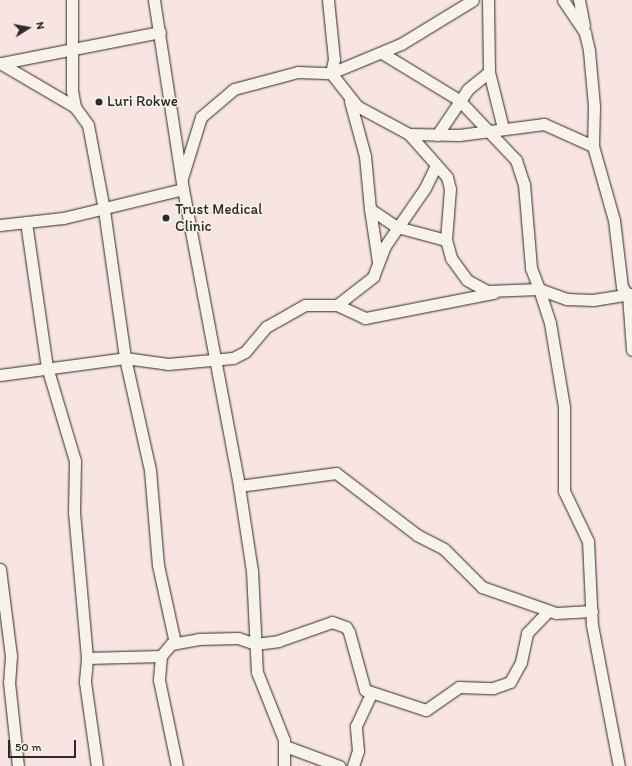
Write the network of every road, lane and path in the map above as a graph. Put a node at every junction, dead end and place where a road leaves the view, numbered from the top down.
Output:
1 (72, 0) edge
2 (154, 0) edge
3 (328, 0) edge
4 (473, 0) edge
5 (488, 0) edge
6 (563, 0) edge
7 (578, 0) edge
8 (160, 32) junction
9 (585, 33) junction
10 (72, 50) junction
11 (382, 53) junction
12 (1, 63) edge
13 (489, 72) junction
14 (331, 73) junction
15 (350, 98) junction
16 (459, 100) junction
17 (75, 107) junction
18 (503, 128) junction
19 (489, 133) junction
20 (408, 134) junction
21 (437, 135) junction
22 (593, 146) junction
23 (436, 165) junction
24 (183, 184) junction
25 (370, 209) junction
26 (104, 210) junction
27 (26, 222) junction
28 (0, 225) edge
29 (397, 226) junction
30 (446, 240) junction
31 (378, 263) junction
32 (539, 289) junction
33 (500, 291) junction
34 (630, 294) edge
35 (337, 305) junction
36 (632, 350) edge
37 (215, 357) junction
38 (126, 358) junction
39 (47, 367) junction
40 (0, 375) edge
41 (239, 486) junction
42 (0, 569) edge
43 (548, 611) junction
44 (592, 611) junction
45 (254, 620) junction
46 (238, 638) junction
47 (175, 643) junction
48 (255, 644) junction
49 (161, 656) junction
50 (87, 658) junction
51 (4, 682) edge
52 (371, 694) junction
53 (285, 746) junction
54 (18, 766) edge
55 (97, 766) edge
56 (177, 766) edge
57 (284, 766) edge
58 (339, 766) edge
59 (353, 766) edge
60 (619, 766) edge

1 - 10 street
2 - 8 street
3 - 14 street
4 - 11 street
5 - 13 street
6 - 9 street
7 - 9 street
8 - 10 street
8 - 24 street
9 - 22 street
10 - 12 street
10 - 17 street
11 - 14 street
11 - 16 street
12 - 17 street
13 - 16 street
13 - 18 street
14 - 15 street
14 - 24 street
15 - 20 street
15 - 25 street
16 - 19 street
16 - 21 street
17 - 26 street
18 - 19 street
18 - 22 street
19 - 21 street
19 - 32 street
20 - 21 street
20 - 23 street
22 - 34 street
23 - 29 street
23 - 30 street
24 - 26 street
24 - 37 street
25 - 29 street
25 - 31 street
26 - 27 street
26 - 38 street
27 - 28 street
27 - 39 street
29 - 30 street
29 - 31 street
30 - 33 street
31 - 35 street
32 - 33 street
32 - 34 street
32 - 44 street
33 - 35 street
34 - 36 street
35 - 37 street
37 - 38 street
37 - 41 street
38 - 39 street
38 - 47 street
39 - 40 street
39 - 50 street
41 - 43 street
41 - 45 street
42 - 51 street
43 - 44 street
43 - 52 street
44 - 60 street
45 - 46 street
45 - 48 street
46 - 47 street
46 - 48 street
47 - 49 street
48 - 52 street
48 - 53 street
49 - 50 street
49 - 56 street
50 - 55 street
51 - 54 street
52 - 59 street
53 - 57 street
53 - 58 street

